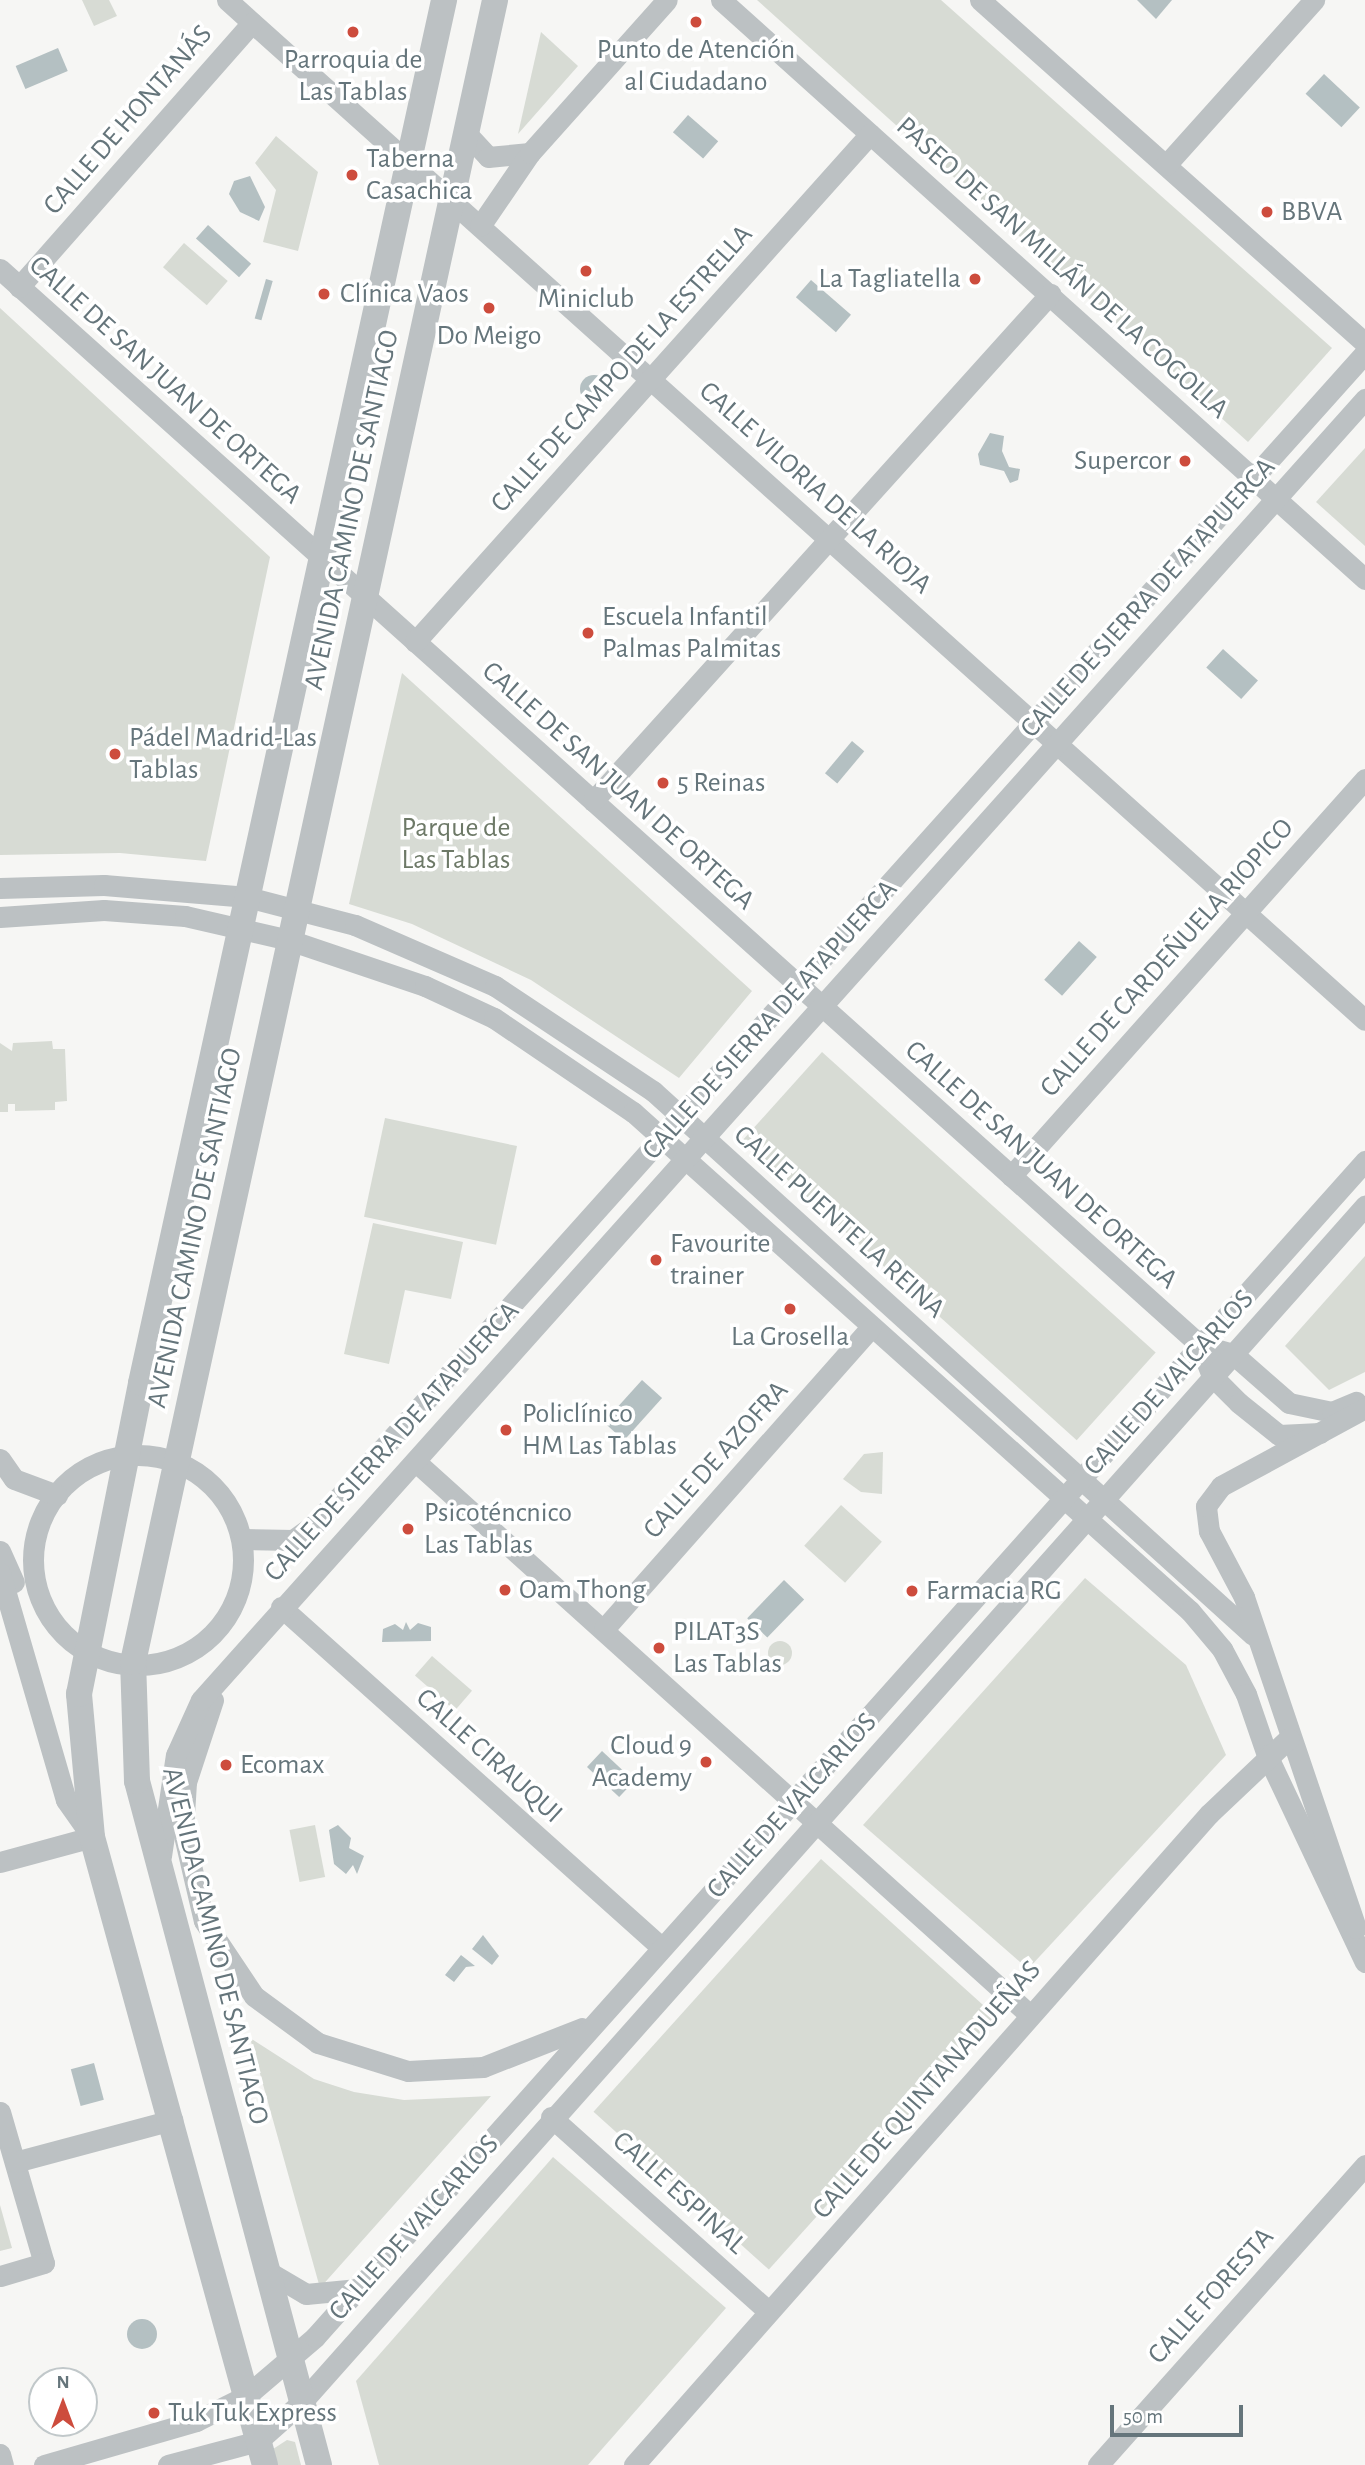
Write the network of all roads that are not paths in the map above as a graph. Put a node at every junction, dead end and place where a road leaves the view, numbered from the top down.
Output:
1 (227, 0) edge
2 (444, 0) edge
3 (495, 0) edge
4 (667, 0) edge
5 (721, 0) edge
6 (1314, 0) edge
7 (985, 2) edge
8 (252, 23) junction
9 (465, 132) junction
10 (870, 134) junction
11 (530, 153) junction
12 (408, 160) junction
13 (1166, 165) junction
14 (451, 200) junction
15 (480, 226) junction
16 (0, 269) edge
17 (19, 287) junction
18 (1050, 294) junction
19 (1365, 343) edge
20 (1365, 352) edge
21 (651, 379) junction
22 (1365, 399) edge
23 (1254, 477) junction
24 (1275, 498) junction
25 (830, 540) junction
26 (321, 559) junction
27 (1365, 579) edge
28 (365, 597) junction
29 (415, 642) junction
30 (1036, 723) junction
31 (1058, 742) junction
32 (1365, 779) edge
33 (593, 801) junction
34 (0, 888) edge
35 (247, 897) junction
36 (296, 909) junction
37 (1246, 913) junction
38 (0, 917) edge
39 (241, 927) junction
40 (289, 940) junction
41 (797, 984) junction
42 (822, 1004) junction
43 (1365, 1020) edge
44 (680, 1116) junction
45 (702, 1136) junction
46 (661, 1138) junction
47 (682, 1158) junction
48 (1365, 1161) edge
49 (1012, 1175) junction
50 (1365, 1206) edge
51 (870, 1328) junction
52 (1200, 1345) junction
53 (1233, 1354) junction
54 (1212, 1377) junction
55 (1365, 1398) edge
56 (1365, 1408) edge
57 (1320, 1433) junction
58 (127, 1455) junction
59 (0, 1459) edge
60 (416, 1462) junction
61 (176, 1463) junction
62 (1081, 1477) junction
63 (57, 1495) junction
64 (1106, 1496) junction
65 (1062, 1499) junction
66 (1086, 1519) junction
67 (243, 1539) junction
68 (0, 1551) edge
69 (0, 1573) edge
70 (39, 1604) junction
71 (281, 1607) junction
72 (604, 1629) junction
73 (1254, 1635) junction
74 (85, 1655) junction
75 (133, 1662) junction
76 (219, 1681) junction
77 (1289, 1738) junction
78 (1267, 1755) junction
79 (793, 1801) junction
80 (815, 1821) junction
81 (92, 1837) junction
82 (0, 1862) edge
83 (160, 1872) junction
84 (661, 1947) junction
85 (1365, 1962) edge
86 (1030, 2015) junction
87 (596, 2020) junction
88 (0, 2112) edge
89 (551, 2117) junction
90 (172, 2120) junction
91 (15, 2162) junction
92 (1365, 2165) edge
93 (267, 2271) junction
94 (0, 2276) edge
95 (358, 2289) junction
96 (769, 2312) junction
97 (289, 2361) junction
98 (246, 2396) junction
99 (301, 2403) junction
100 (261, 2453) edge
101 (0, 2454) edge
102 (3, 2465) edge
103 (44, 2465) edge
104 (168, 2465) edge
105 (319, 2465) edge
106 (634, 2465) edge
107 (1098, 2465) edge

1 - 8 street, CALLE VILORIA DE LA RIOJA
2 - 12 street, AVENIDA CAMINO DE SANTIAGO
3 - 9 street, AVENIDA CAMINO DE SANTIAGO
4 - 11 street
5 - 10 street, PASEO DE SAN MILLÁN DE LA COGOLLA
6 - 13 street
7 - 13 street
8 - 12 street, CALLE VILORIA DE LA RIOJA
8 - 17 street, CALLE DE HONTANÁS
9 - 11 street
9 - 14 street, AVENIDA CAMINO DE SANTIAGO
10 - 18 street, PASEO DE SAN MILLÁN DE LA COGOLLA
10 - 21 street, CALLE DE CAMPO DE LA ESTRELLA
11 - 15 street
12 - 14 street, CALLE VILORIA DE LA RIOJA
12 - 26 street, AVENIDA CAMINO DE SANTIAGO
13 - 19 street
14 - 15 street, CALLE VILORIA DE LA RIOJA
14 - 28 street, AVENIDA CAMINO DE SANTIAGO
15 - 21 street, CALLE VILORIA DE LA RIOJA
16 - 17 street, CALLE DE SAN JUAN DE ORTEGA
17 - 26 street, CALLE DE SAN JUAN DE ORTEGA
18 - 23 street, PASEO DE SAN MILLÁN DE LA COGOLLA
18 - 25 street
20 - 23 street, CALLE DE SIERRA DE ATAPUERCA
21 - 25 street, CALLE VILORIA DE LA RIOJA
21 - 29 street, CALLE DE CAMPO DE LA ESTRELLA
22 - 24 street, CALLE DE SIERRA DE ATAPUERCA
23 - 24 street, PASEO DE SAN MILLÁN DE LA COGOLLA
23 - 30 street, CALLE DE SIERRA DE ATAPUERCA
24 - 27 street, PASEO DE SAN MILLÁN DE LA COGOLLA
24 - 31 street, CALLE DE SIERRA DE ATAPUERCA
25 - 30 street, CALLE VILORIA DE LA RIOJA
25 - 33 street
26 - 28 street, CALLE DE SAN JUAN DE ORTEGA
26 - 35 street, AVENIDA CAMINO DE SANTIAGO
28 - 29 street, CALLE DE SAN JUAN DE ORTEGA
28 - 36 street, AVENIDA CAMINO DE SANTIAGO
29 - 33 street, CALLE DE SAN JUAN DE ORTEGA
30 - 31 street, CALLE VILORIA DE LA RIOJA
30 - 41 street, CALLE DE SIERRA DE ATAPUERCA
31 - 37 street, CALLE VILORIA DE LA RIOJA
31 - 42 street, CALLE DE SIERRA DE ATAPUERCA
32 - 37 street, CALLE DE CARDEÑUELA RIOPICO
33 - 41 street, CALLE DE SAN JUAN DE ORTEGA
34 - 35 street, CALLE PUENTE LA REINA
35 - 36 street, CALLE PUENTE LA REINA
35 - 39 street, AVENIDA CAMINO DE SANTIAGO
36 - 40 street, AVENIDA CAMINO DE SANTIAGO
36 - 44 street, CALLE PUENTE LA REINA
37 - 43 street, CALLE VILORIA DE LA RIOJA
37 - 49 street, CALLE DE CARDEÑUELA RIOPICO
38 - 39 street, CALLE PUENTE LA REINA
39 - 40 street, CALLE PUENTE LA REINA
39 - 58 street, AVENIDA CAMINO DE SANTIAGO
40 - 46 street, CALLE PUENTE LA REINA
40 - 61 street, AVENIDA CAMINO DE SANTIAGO
41 - 42 street, CALLE DE SAN JUAN DE ORTEGA
41 - 44 street, CALLE DE SIERRA DE ATAPUERCA
42 - 45 street, CALLE DE SIERRA DE ATAPUERCA
42 - 49 street, CALLE DE SAN JUAN DE ORTEGA
44 - 45 street, CALLE PUENTE LA REINA
44 - 46 street, CALLE DE SIERRA DE ATAPUERCA
45 - 47 street, CALLE DE SIERRA DE ATAPUERCA
45 - 62 street, CALLE PUENTE LA REINA
46 - 47 street, CALLE PUENTE LA REINA
46 - 67 street, CALLE DE SIERRA DE ATAPUERCA
47 - 51 street, CALLE PUENTE LA REINA
47 - 60 street, CALLE DE SIERRA DE ATAPUERCA
48 - 52 street, CALLE DE VALCARLOS
49 - 52 street, CALLE DE SAN JUAN DE ORTEGA
50 - 53 street, CALLE DE VALCARLOS
51 - 65 street, CALLE PUENTE LA REINA
51 - 72 street, CALLE DE AZOFRA
52 - 53 street, CALLE DE SAN JUAN DE ORTEGA
52 - 54 street, CALLE DE SAN JUAN DE ORTEGA
52 - 62 street, CALLE DE VALCARLOS
53 - 54 street, CALLE DE VALCARLOS
53 - 55 street
54 - 57 street
54 - 64 street, CALLE DE VALCARLOS
56 - 57 street
57 - 73 street
58 - 61 street
58 - 63 street
58 - 74 street, AVENIDA CAMINO DE SANTIAGO
59 - 63 street
60 - 71 street, CALLE DE SIERRA DE ATAPUERCA
60 - 72 street
61 - 67 street
61 - 75 street, AVENIDA CAMINO DE SANTIAGO
62 - 64 street, CALLE PUENTE LA REINA
62 - 65 street, CALLE DE VALCARLOS
63 - 70 street
64 - 66 street, CALLE DE VALCARLOS
64 - 73 street, CALLE PUENTE LA REINA
65 - 66 street, CALLE PUENTE LA REINA
65 - 79 street, CALLE DE VALCARLOS
66 - 78 street, CALLE PUENTE LA REINA
66 - 80 street, CALLE DE VALCARLOS
67 - 75 street
68 - 70 street
69 - 81 street
70 - 74 street
71 - 76 street, CALLE DE SIERRA DE ATAPUERCA
71 - 84 street, CALLE CIRAUQUI
72 - 79 street
73 - 77 street
74 - 75 street
74 - 81 street, AVENIDA CAMINO DE SANTIAGO
75 - 83 street, AVENIDA CAMINO DE SANTIAGO
76 - 83 street, CALLE DE SIERRA DE ATAPUERCA
76 - 87 street, CALLE DE SIERRA DE ATAPUERCA
77 - 78 street, CALLE DE QUINTANADUEÑAS
77 - 85 street
78 - 85 street, CALLE PUENTE LA REINA
78 - 86 street, CALLE DE QUINTANADUEÑAS
79 - 80 street
79 - 84 street, CALLE DE VALCARLOS
80 - 86 street
80 - 89 street, CALLE DE VALCARLOS
81 - 82 street
81 - 90 street, AVENIDA CAMINO DE SANTIAGO
83 - 93 street, AVENIDA CAMINO DE SANTIAGO
84 - 87 street, CALLE DE VALCARLOS
86 - 96 street, CALLE DE QUINTANADUEÑAS
87 - 95 street, CALLE DE VALCARLOS
88 - 91 street
89 - 96 street, CALLE ESPINAL
89 - 99 street, CALLE DE VALCARLOS
90 - 91 street
90 - 98 street, AVENIDA CAMINO DE SANTIAGO
91 - 94 street
92 - 107 street, CALLE FORESTA
93 - 95 street, CALLE DE VALCARLOS
93 - 97 street, AVENIDA CAMINO DE SANTIAGO
95 - 97 street, CALLE DE VALCARLOS
96 - 106 street, CALLE DE QUINTANADUEÑAS
97 - 98 street, CALLE DE VALCARLOS
97 - 99 street, AVENIDA CAMINO DE SANTIAGO
98 - 100 street, AVENIDA CAMINO DE SANTIAGO
98 - 103 street, CALLE DE VALCARLOS
99 - 100 street, CALLE DE VALCARLOS
99 - 105 street, AVENIDA CAMINO DE SANTIAGO
100 - 104 street
101 - 102 street

